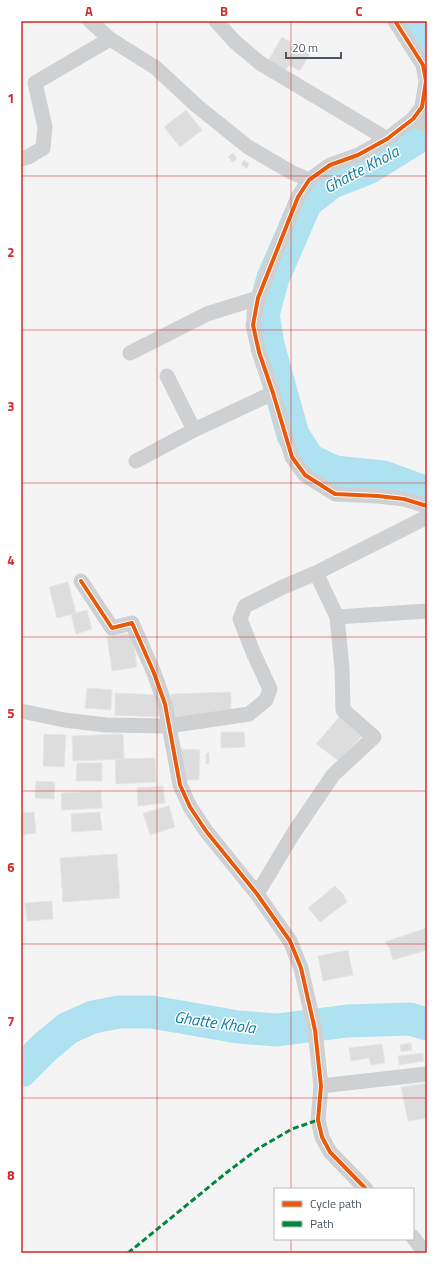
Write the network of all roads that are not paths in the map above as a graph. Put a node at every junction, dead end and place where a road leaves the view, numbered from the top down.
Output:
1 (90, 21) edge
2 (216, 21) edge
3 (395, 21) edge
4 (110, 38) junction
5 (28, 83) edge
6 (413, 119) junction
7 (427, 125) edge
8 (387, 139) junction
9 (21, 159) edge
10 (309, 180) junction
11 (258, 298) junction
12 (130, 353) dead end
13 (167, 376) dead end
14 (273, 393) junction
15 (194, 430) junction
16 (136, 461) dead end
17 (427, 506) edge
18 (427, 517) edge
19 (316, 573) junction
20 (81, 581) dead end
21 (427, 611) edge
22 (337, 618) junction
23 (21, 711) edge
24 (168, 726) junction
25 (257, 894) junction
26 (427, 1074) edge
27 (321, 1086) junction
28 (365, 1188) edge
29 (414, 1239) edge
30 (425, 1253) edge

1 - 4 street
2 - 8 street
3 - 6 street
4 - 5 street
4 - 10 street
5 - 9 street
6 - 7 street
6 - 8 street
8 - 10 street
10 - 11 street
11 - 12 street
11 - 14 street
13 - 15 street
14 - 15 street
14 - 17 street
15 - 16 street
18 - 19 street
19 - 22 street
19 - 24 street
20 - 24 street
21 - 22 street
22 - 25 street
23 - 24 street
24 - 25 street
25 - 27 street
26 - 27 street
27 - 28 street
29 - 30 street

